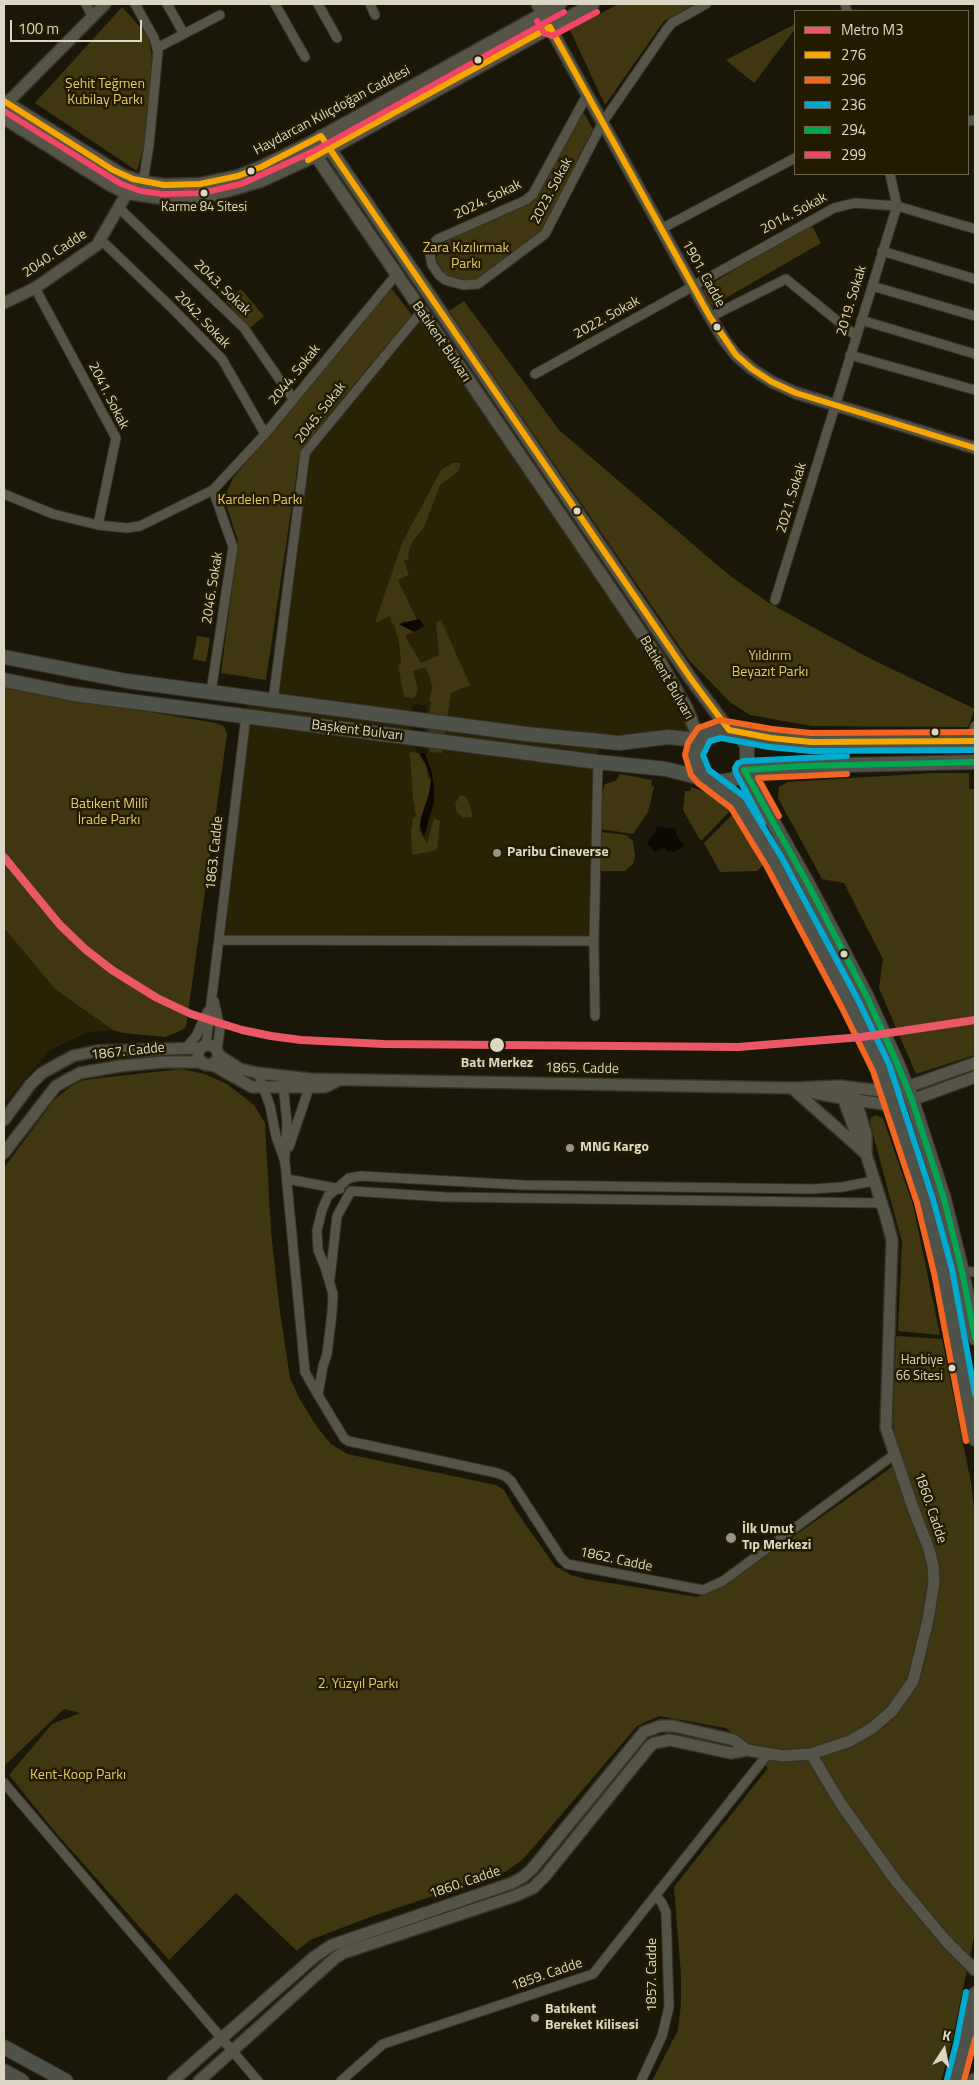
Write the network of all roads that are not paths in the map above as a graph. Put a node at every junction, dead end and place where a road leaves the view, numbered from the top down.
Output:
1 (86, 4) edge
2 (105, 4) edge
3 (135, 4) edge
4 (167, 4) edge
5 (275, 4) edge
6 (318, 4) edge
7 (370, 4) edge
8 (560, 4) edge
9 (593, 4) edge
10 (706, 4) edge
11 (540, 9) edge
12 (220, 15) dead end
13 (375, 15) dead end
14 (92, 16) junction
15 (550, 27) junction
16 (184, 34) junction
17 (337, 38) dead end
18 (158, 48) junction
19 (305, 57) dead end
20 (588, 95) junction
21 (5, 102) edge
22 (4, 118) edge
23 (603, 122) junction
24 (322, 136) junction
25 (308, 144) junction
26 (330, 149) junction
27 (315, 157) junction
28 (794, 159) edge
29 (890, 175) edge
30 (138, 181) junction
31 (127, 193) junction
32 (896, 206) junction
33 (119, 208) junction
34 (661, 229) junction
35 (975, 229) edge
36 (101, 240) junction
37 (882, 252) junction
38 (409, 266) junction
39 (434, 270) joint
40 (396, 275) junction
41 (975, 279) edge
42 (692, 285) junction
43 (872, 286) junction
44 (35, 288) junction
45 (4, 303) edge
46 (421, 312) junction
47 (975, 316) edge
48 (710, 317) junction
49 (861, 320) junction
50 (856, 336) junction
51 (975, 354) edge
52 (850, 355) junction
53 (535, 374) dead end
54 (975, 390) edge
55 (294, 399) junction
56 (834, 404) junction
57 (265, 434) junction
58 (975, 448) edge
59 (213, 490) junction
60 (4, 494) edge
61 (98, 525) junction
62 (775, 600) dead end
63 (4, 656) edge
64 (4, 680) edge
65 (211, 692) junction
66 (273, 701) junction
67 (246, 716) junction
68 (975, 726) edge
69 (729, 730) junction
70 (699, 740) junction
71 (973, 741) edge
72 (598, 762) junction
73 (975, 762) edge
74 (744, 770) junction
75 (710, 780) junction
76 (219, 940) junction
77 (594, 941) junction
78 (212, 994) junction
79 (595, 1016) dead end
80 (188, 1047) junction
81 (203, 1047) junction
82 (212, 1058) junction
83 (975, 1063) edge
84 (258, 1073) junction
85 (975, 1077) edge
86 (341, 1080) junction
87 (283, 1082) junction
88 (840, 1086) junction
89 (852, 1087) junction
90 (264, 1088) junction
91 (309, 1088) junction
92 (792, 1088) junction
93 (909, 1094) junction
94 (842, 1098) junction
95 (893, 1099) junction
96 (856, 1100) junction
97 (4, 1120) edge
98 (4, 1153) edge
99 (866, 1154) junction
100 (285, 1162) junction
101 (287, 1179) junction
102 (874, 1181) junction
103 (337, 1188) junction
104 (350, 1191) junction
105 (881, 1202) junction
106 (969, 1271) edge
107 (330, 1281) junction
108 (975, 1338) edge
109 (318, 1395) junction
110 (975, 1438) edge
111 (895, 1454) junction
112 (747, 1750) junction
113 (811, 1754) junction
114 (767, 1755) junction
115 (4, 1783) edge
116 (656, 1896) junction
117 (314, 1958) junction
118 (323, 1967) junction
119 (975, 1970) edge
120 (975, 1994) edge
121 (222, 2039) junction
122 (4, 2047) edge
123 (232, 2051) junction
124 (4, 2071) edge
125 (22, 2081) edge
126 (66, 2081) edge
127 (172, 2081) edge
128 (199, 2081) edge
129 (258, 2081) edge
130 (341, 2081) edge
131 (641, 2081) edge
132 (955, 2081) edge

1 - 14 street
2 - 14 street
3 - 18 street
4 - 16 street
5 - 19 street
6 - 17 street
7 - 13 street
8 - 11 main road, Haydarcan Kılıçdoğan Caddesi
9 - 15 main road
10 - 23 street, 2023. Sokak
11 - 15 street, 1901. Cadde
11 - 24 main road, Haydarcan Kılıçdoğan Caddesi
12 - 16 street
14 - 21 street
15 - 20 street, 1901. Cadde
15 - 26 main road
16 - 18 street
18 - 30 street
20 - 23 street, 1901. Cadde
20 - 39 street, 2024. Sokak
21 - 30 main road, Haydarcan Kılıçdoğan Caddesi
22 - 31 main road
23 - 34 street, 1901. Cadde
23 - 39 street, 2023. Sokak
24 - 25 main road, Haydarcan Kılıçdoğan Caddesi
24 - 26 main road, Batıkent Bulvarı
25 - 27 main road, Batıkent Bulvarı
25 - 30 main road, Haydarcan Kılıçdoğan Caddesi
26 - 27 main road
26 - 38 main road, Batıkent Bulvarı
27 - 31 main road
27 - 40 main road, Batıkent Bulvarı
28 - 34 street
29 - 32 street
30 - 31 main road
31 - 33 street, 2040. Cadde
32 - 35 street, 2014. Sokak
32 - 37 street, 2019. Sokak
32 - 42 street, 2014. Sokak
33 - 36 street, 2040. Cadde
33 - 55 street, 2043. Sokak
34 - 42 street, 1901. Cadde
36 - 44 street, 2040. Cadde
36 - 57 street, 2042. Sokak
37 - 41 street
37 - 43 street, 2019. Sokak
38 - 40 main road
38 - 69 main road, Batıkent Bulvarı
40 - 46 main road, Batıkent Bulvarı
40 - 55 street, 2044. Sokak
42 - 48 street, 1901. Cadde
42 - 53 street, 2022. Sokak
43 - 47 street
43 - 49 street, 2019. Sokak
44 - 45 street, 2040. Cadde
44 - 61 street, 2041. Sokak
46 - 66 street, 2045. Sokak
46 - 70 main road, Batıkent Bulvarı
48 - 50 street
48 - 56 street, 1901. Cadde
49 - 50 street, 2019. Sokak
49 - 51 street
50 - 52 street, 2019. Sokak
52 - 54 street
52 - 56 street, 2019. Sokak
55 - 57 street, 2044. Sokak
56 - 58 street, 1901. Cadde
56 - 62 street, 2021. Sokak
57 - 59 street, 2044. Sokak
59 - 61 street
59 - 65 street, 2046. Sokak
60 - 61 street
63 - 65 main road, Başkent Bulvarı
64 - 67 main road, Başkent Bulvarı
65 - 66 main road, Başkent Bulvarı
66 - 70 main road, Başkent Bulvarı
67 - 72 main road, Başkent Bulvarı
67 - 76 street, 1863. Cadde
68 - 71 street
69 - 70 main road
69 - 71 main road
69 - 74 main road, Batıkent Bulvarı
70 - 75 main road
72 - 75 main road, Başkent Bulvarı
72 - 77 street
73 - 74 main road
74 - 75 main road
74 - 93 main road
75 - 95 main road
76 - 77 street
76 - 78 street, 1863. Cadde
77 - 79 street
78 - 80 street
78 - 81 street
78 - 82 street
80 - 81 street, 1867. Cadde
80 - 97 street, 1867. Cadde
81 - 82 street
81 - 82 street
82 - 84 street, 1865. Cadde
82 - 90 street, 1865. Cadde
82 - 98 street, 1867. Cadde
83 - 93 street
84 - 87 street, 1865. Cadde
84 - 90 street
85 - 93 street
86 - 87 street, 1865. Cadde
86 - 91 street, 1865. Cadde
86 - 92 street, 1865. Cadde
87 - 90 street, 1865. Cadde
87 - 91 street, 1865. Cadde
87 - 100 street
88 - 89 street, 1865. Cadde
88 - 92 street, 1865. Cadde
88 - 94 street, 1860. Cadde
89 - 95 street, 1865. Cadde
89 - 96 street, 1860. Cadde
90 - 100 street
91 - 100 street
92 - 94 street, 1865. Cadde
92 - 99 street
93 - 95 main road
93 - 106 main road
94 - 96 street, 1865. Cadde
94 - 99 street, 1860. Cadde
95 - 96 street, 1865. Cadde
95 - 110 main road
96 - 99 street, 1860. Cadde
99 - 102 street, 1860. Cadde
100 - 101 street, 1862. Cadde
101 - 103 street
101 - 109 street, 1862. Cadde
102 - 103 street
102 - 105 street, 1860. Cadde
103 - 104 street
103 - 107 street
104 - 105 street
104 - 107 street
105 - 111 street, 1860. Cadde
106 - 108 main road
107 - 109 street
109 - 111 street, 1862. Cadde
111 - 113 street, 1860. Cadde
112 - 114 street, 1860. Cadde
112 - 117 street, 1860. Cadde
112 - 118 street, 1860. Cadde
113 - 114 street, 1860. Cadde
113 - 119 street
114 - 116 street, 1859. Cadde
115 - 121 street
116 - 130 street, 1859. Cadde
116 - 131 street, 1857. Cadde
117 - 118 street
117 - 121 street, 1860. Cadde
118 - 123 street, 1860. Cadde
120 - 132 main road
121 - 123 street
121 - 127 street, 1860. Cadde
122 - 126 main road
123 - 128 street, 1860. Cadde
123 - 129 street
124 - 125 main road

